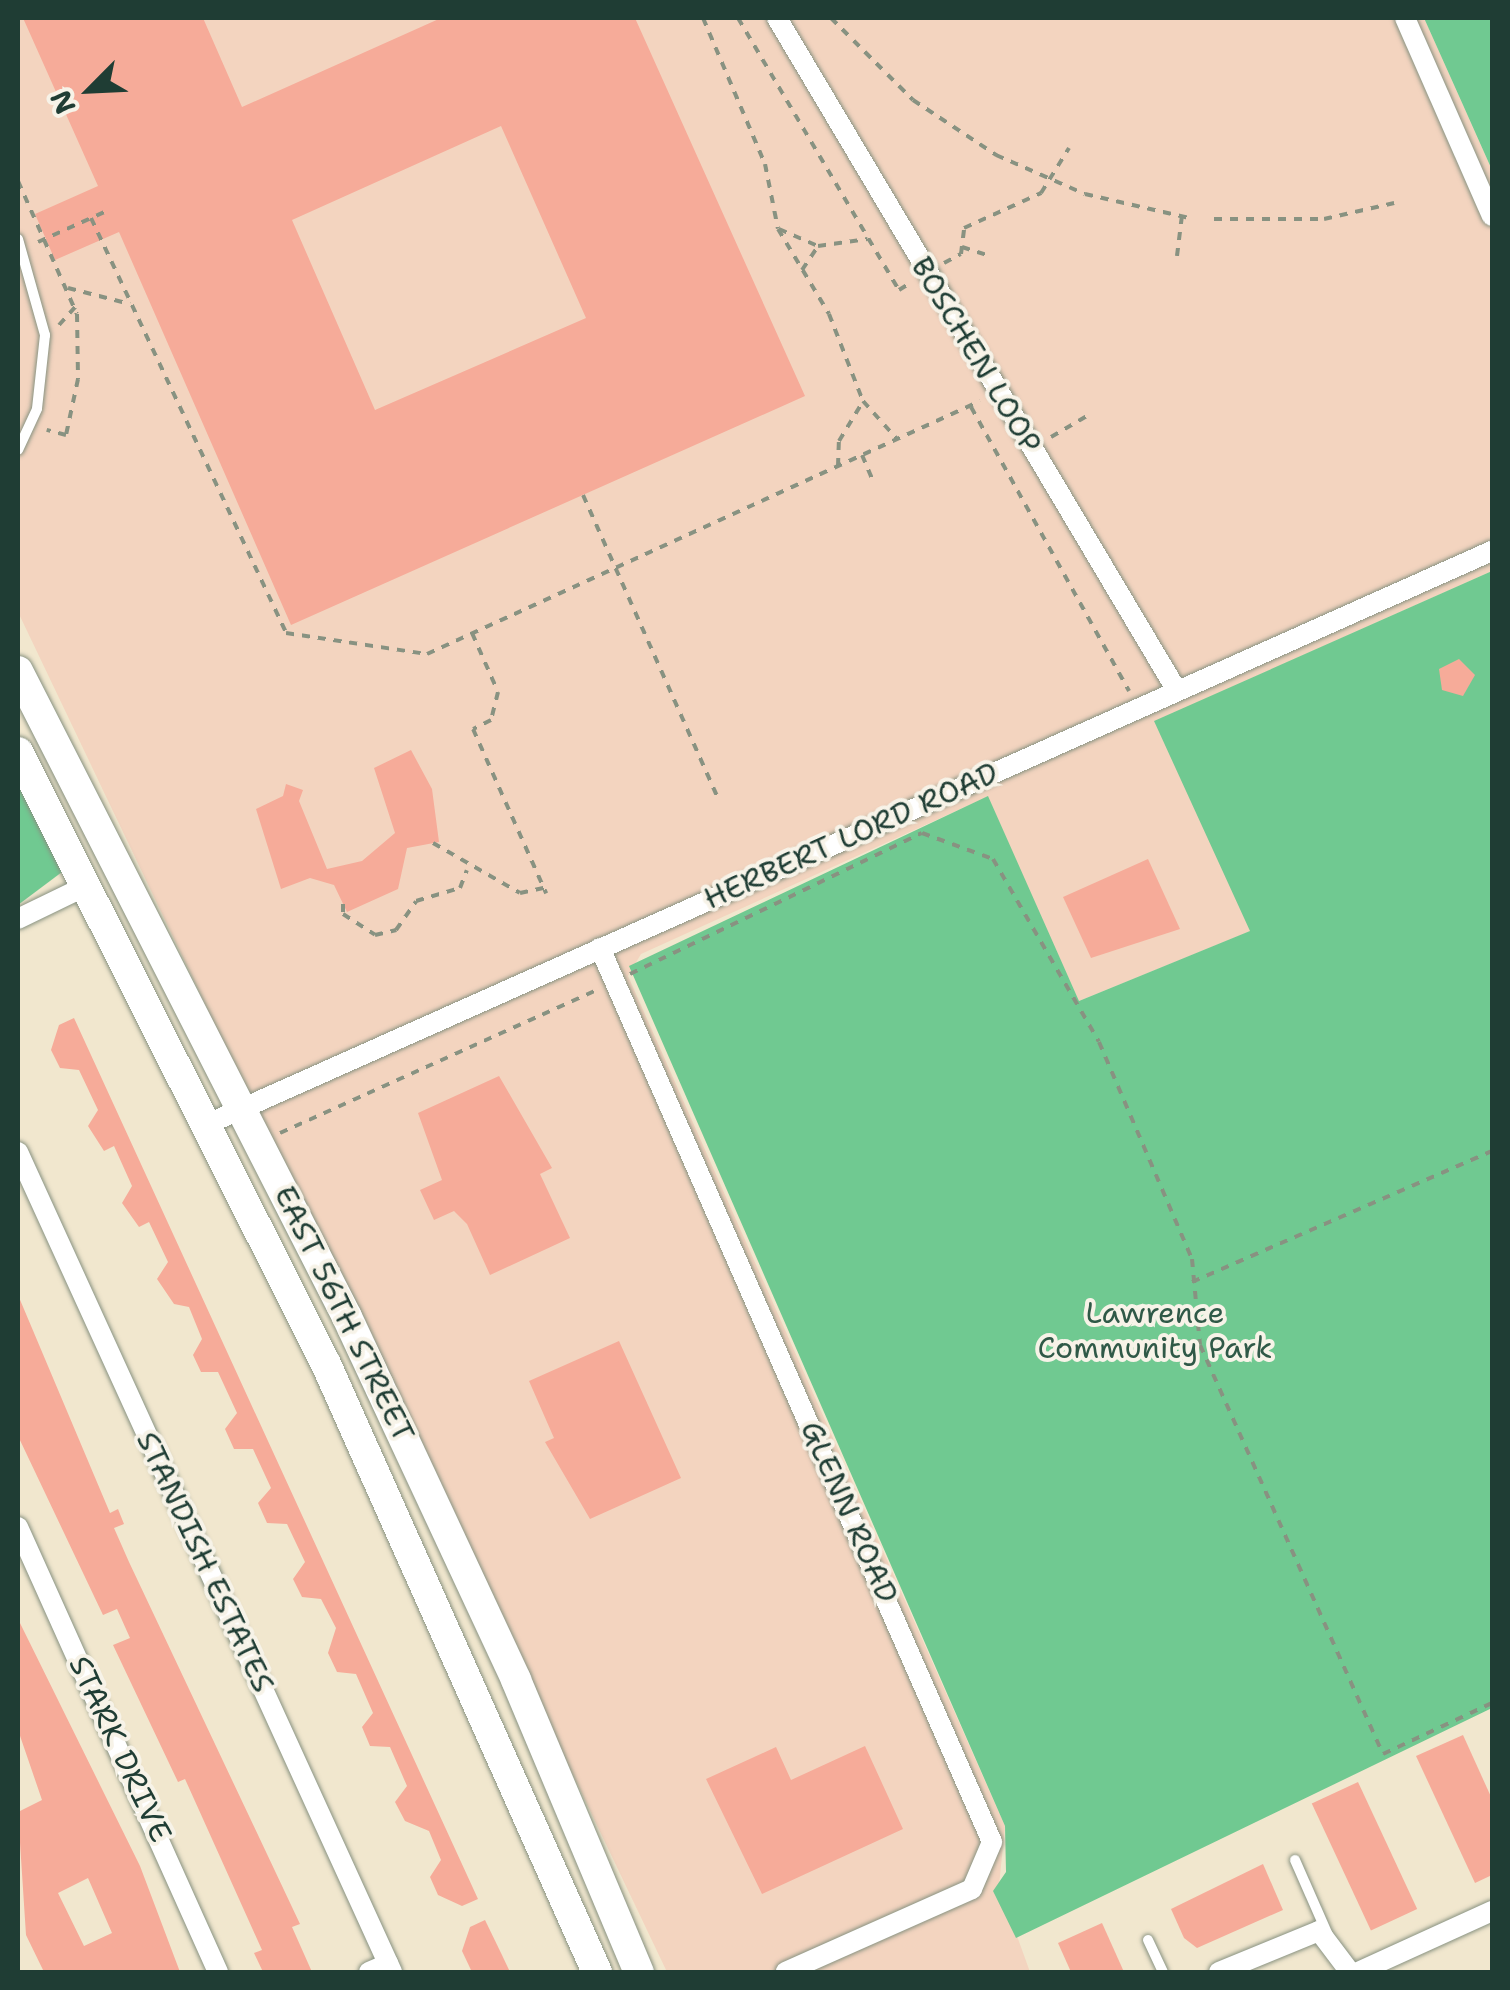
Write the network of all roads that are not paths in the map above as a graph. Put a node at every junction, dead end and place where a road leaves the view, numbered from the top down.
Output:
1 (777, 18) edge
2 (1405, 18) edge
3 (1492, 216) edge
4 (18, 239) edge
5 (18, 450) edge
6 (1492, 550) edge
7 (18, 672) edge
8 (1177, 691) junction
9 (18, 752) edge
10 (88, 885) junction
11 (18, 919) edge
12 (600, 948) junction
13 (244, 1106) junction
14 (210, 1123) junction
15 (18, 1152) edge
16 (18, 1527) edge
17 (1295, 1860) dead end
18 (1492, 1911) edge
19 (1328, 1934) junction
20 (1148, 1940) dead end
21 (383, 1970) edge
22 (218, 1972) edge
23 (596, 1972) edge
24 (639, 1972) edge
25 (786, 1972) edge
26 (1163, 1972) edge
27 (1219, 1972) edge
28 (1350, 1972) edge
29 (1358, 1972) edge

1 - 8 street, BOSCHEN LOOP
2 - 3 street
4 - 5 lane
6 - 8 street, HERBERT LORD ROAD
7 - 13 main road, EAST 56TH STREET
8 - 12 street, HERBERT LORD ROAD
9 - 10 main road, EAST 56TH STREET
10 - 11 street
10 - 14 main road, EAST 56TH STREET
12 - 13 street, HERBERT LORD ROAD
12 - 25 street, GLENN ROAD
13 - 14 street, HERBERT LORD ROAD
13 - 24 main road, EAST 56TH STREET
14 - 23 main road, EAST 56TH STREET
15 - 21 street, STANDISH ESTATES
16 - 22 street, STARK DRIVE
17 - 19 lane
18 - 29 street
19 - 27 street
19 - 28 street
20 - 26 lane

